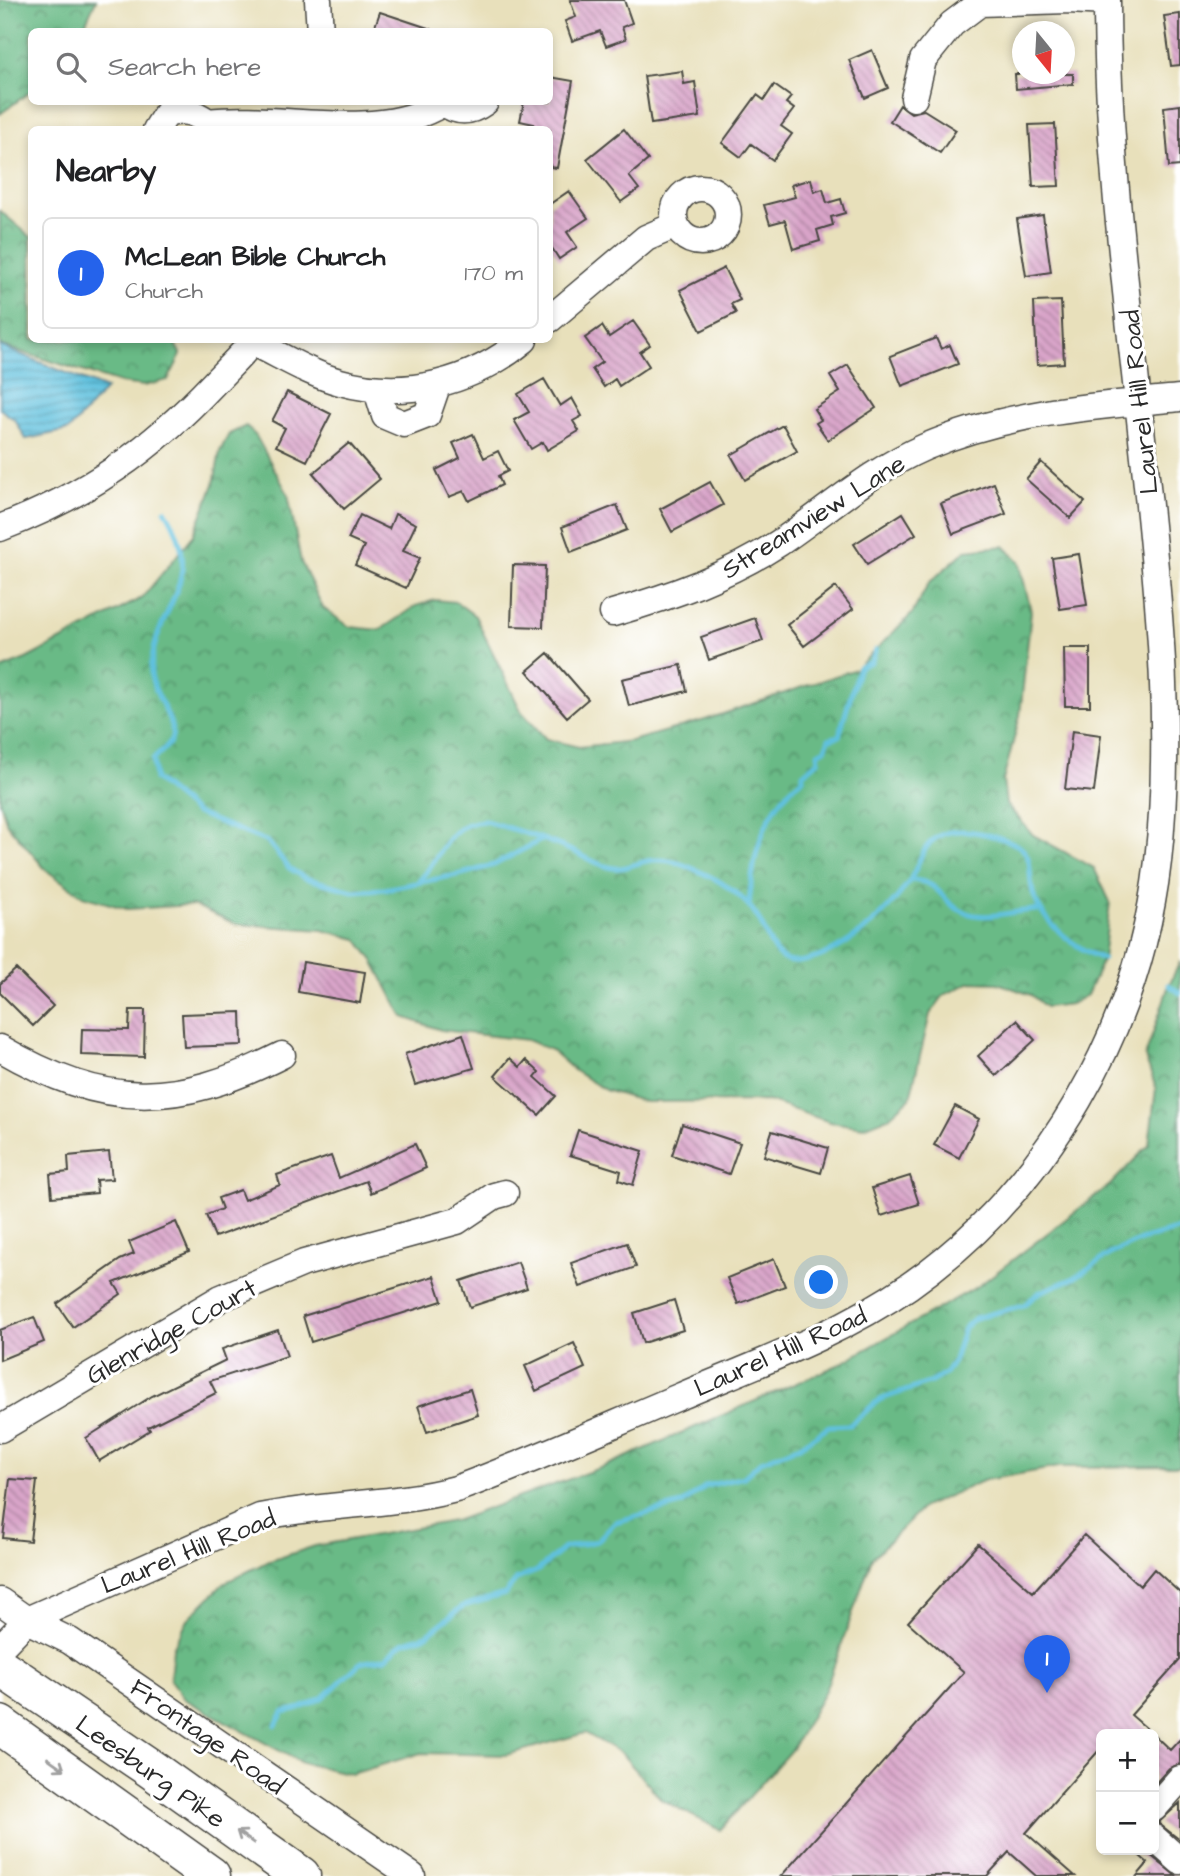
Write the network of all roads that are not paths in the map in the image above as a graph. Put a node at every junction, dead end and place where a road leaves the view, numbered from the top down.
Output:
1 (318, 0) edge
2 (1107, 1) edge
3 (320, 28) edge
4 (914, 99) dead end
5 (436, 105) edge
6 (447, 105) edge
7 (481, 105) edge
8 (317, 118) edge
9 (158, 126) edge
10 (209, 126) edge
11 (676, 225) dead end
12 (553, 316) edge
13 (251, 343) edge
14 (257, 343) edge
15 (519, 343) edge
16 (437, 386) junction
17 (377, 390) junction
18 (1180, 398) edge
19 (1139, 402) junction
20 (0, 528) edge
21 (613, 613) dead end
22 (0, 1048) edge
23 (282, 1055) dead end
24 (505, 1193) dead end
25 (0, 1429) edge
26 (0, 1601) edge
27 (27, 1620) junction
28 (0, 1648) edge
29 (0, 1667) edge
30 (0, 1726) edge
31 (1180, 1779) edge
32 (1159, 1802) edge
33 (1159, 1842) edge
34 (1180, 1861) edge
35 (211, 1876) edge
36 (301, 1876) edge
37 (412, 1876) edge

1 - 3 street
2 - 4 street
2 - 19 street, Laurel Hill Road
5 - 8 street
6 - 7 street
8 - 10 street
9 - 10 street
11 - 12 street
13 - 20 street
14 - 17 street
15 - 16 street
16 - 17 street
16 - 17 street
18 - 19 street, Streamview Lane
19 - 21 street, Streamview Lane
19 - 27 street, Laurel Hill Road
22 - 23 street
24 - 25 street, Glenridge Court
26 - 27 street, Frontage Road
27 - 28 street, Laurel Hill Road
27 - 37 street, Frontage Road
36 -> 29 highway, Leesburg Pike
30 -> 35 highway, Leesburg Pike
31 - 32 street
33 - 34 street

